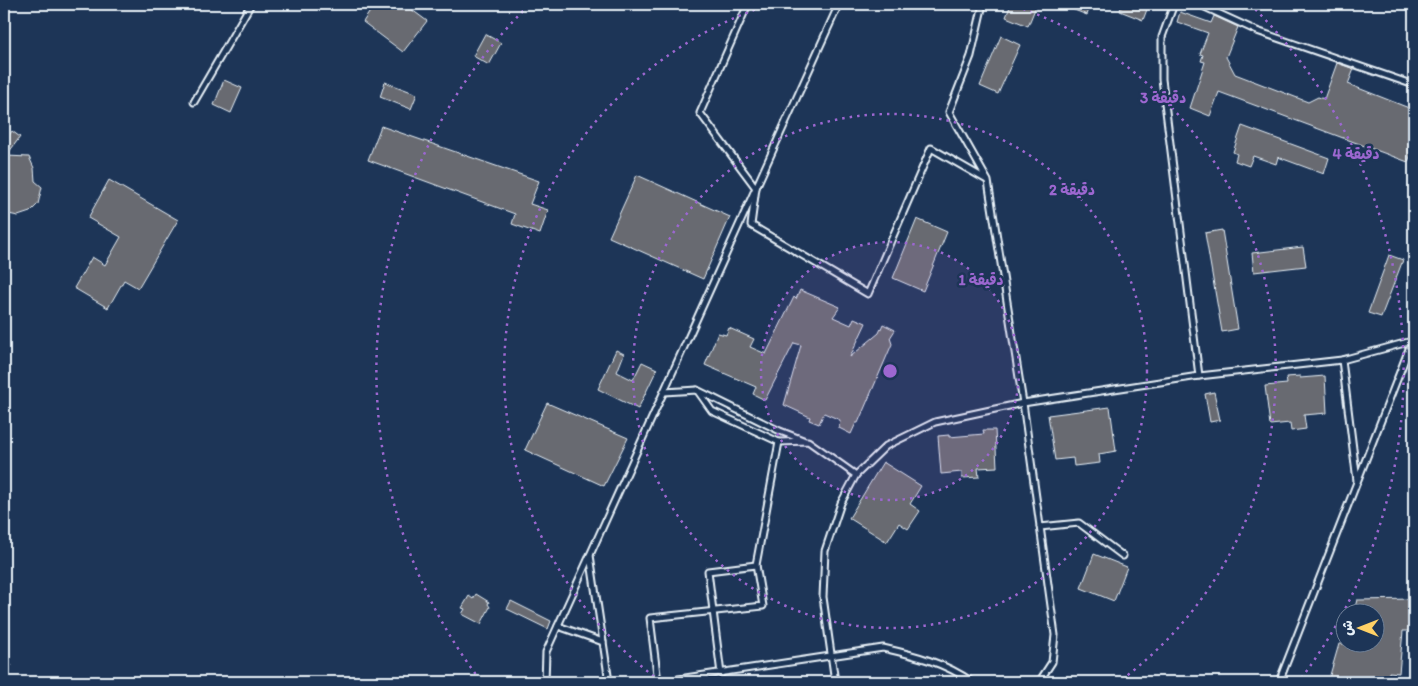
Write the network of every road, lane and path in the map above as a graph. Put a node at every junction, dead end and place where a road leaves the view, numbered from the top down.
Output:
1 (251, 4) edge
2 (750, 4) edge
3 (839, 4) edge
4 (982, 4) edge
5 (1174, 4) edge
6 (1198, 4) edge
7 (1414, 85) edge
8 (194, 102) dead end
9 (988, 181) junction
10 (756, 188) junction
11 (1413, 338) edge
12 (1342, 360) junction
13 (1199, 376) junction
14 (697, 390) junction
15 (664, 392) junction
16 (1023, 403) junction
17 (808, 441) junction
18 (779, 442) junction
19 (856, 475) junction
20 (1357, 482) junction
21 (1040, 527) junction
22 (590, 555) junction
23 (1123, 556) dead end
24 (756, 565) junction
25 (711, 611) junction
26 (558, 626) junction
27 (603, 642) junction
28 (832, 658) junction
29 (12, 665) dead end
30 (721, 674) junction
31 (4, 678) edge
32 (545, 682) edge
33 (609, 682) edge
34 (658, 682) edge
35 (835, 682) edge
36 (972, 682) edge
37 (1039, 682) edge
38 (1279, 682) edge

1 - 8 lane
2 - 10 lane
3 - 10 lane
4 - 9 lane
5 - 13 lane
6 - 7 lane
9 - 10 lane
9 - 16 lane
10 - 15 lane
11 - 12 lane
11 - 20 lane
12 - 13 lane
12 - 20 lane
13 - 16 lane
14 - 15 lane
14 - 17 lane
14 - 18 lane
15 - 22 lane
16 - 19 lane
16 - 21 lane
17 - 18 lane
17 - 19 lane
18 - 24 lane
19 - 28 lane
20 - 38 lane
21 - 23 lane
21 - 37 lane
22 - 26 lane
22 - 27 lane
24 - 25 lane
24 - 25 lane
25 - 30 lane
25 - 34 lane
26 - 27 lane
26 - 32 lane
27 - 33 lane
28 - 30 lane
28 - 35 lane
28 - 36 lane
29 - 31 path
30 - 34 lane

